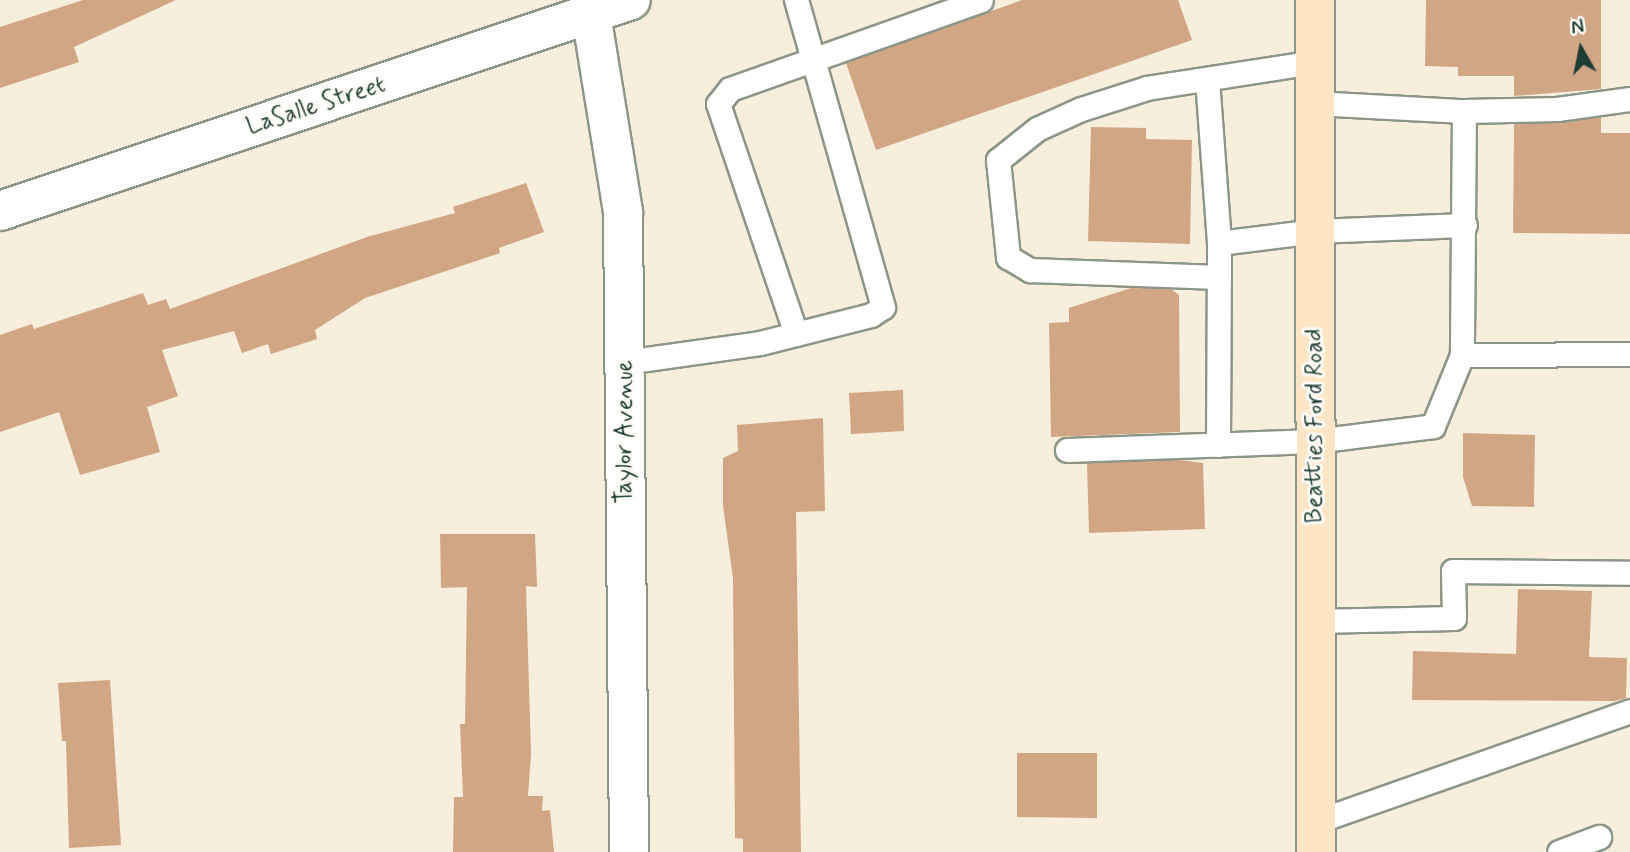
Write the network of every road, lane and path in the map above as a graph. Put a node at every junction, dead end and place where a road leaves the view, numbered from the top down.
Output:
1 (631, 0) edge
2 (796, 0) edge
3 (981, 0) edge
4 (1315, 0) edge
5 (592, 14) junction
6 (813, 60) junction
7 (1314, 62) junction
8 (1208, 79) junction
9 (1630, 99) edge
10 (1314, 103) junction
11 (1464, 111) junction
12 (0, 211) edge
13 (1465, 225) junction
14 (1315, 230) junction
15 (1219, 243) junction
16 (1219, 277) junction
17 (796, 334) junction
18 (1630, 354) edge
19 (1462, 355) junction
20 (625, 362) junction
21 (1315, 440) junction
22 (1218, 445) junction
23 (1067, 450) dead end
24 (1630, 573) edge
25 (1315, 621) junction
26 (1630, 711) edge
27 (1315, 837) edge
28 (1599, 837) dead end
29 (629, 852) edge
30 (1559, 852) edge

1 - 5 street, LaSalle Street
2 - 6 lane
3 - 6 lane
4 - 7 main road, Beatties Ford Road
5 - 12 street, LaSalle Street
5 - 20 street, Taylor Avenue
6 - 17 lane
6 - 17 lane
7 - 8 lane
7 - 10 main road, Beatties Ford Road
8 - 15 lane
8 - 16 lane
9 - 11 lane
10 - 11 lane
10 - 14 main road, Beatties Ford Road
11 - 13 lane
13 - 14 lane
13 - 19 lane
14 - 15 lane
14 - 21 main road, Beatties Ford Road
15 - 16 lane
16 - 22 lane
17 - 20 lane
18 - 19 lane
19 - 21 lane
20 - 29 street, Taylor Avenue
21 - 22 lane
21 - 25 main road, Beatties Ford Road
22 - 23 lane
24 - 25 lane
25 - 27 main road, Beatties Ford Road
26 - 27 lane
28 - 30 lane

